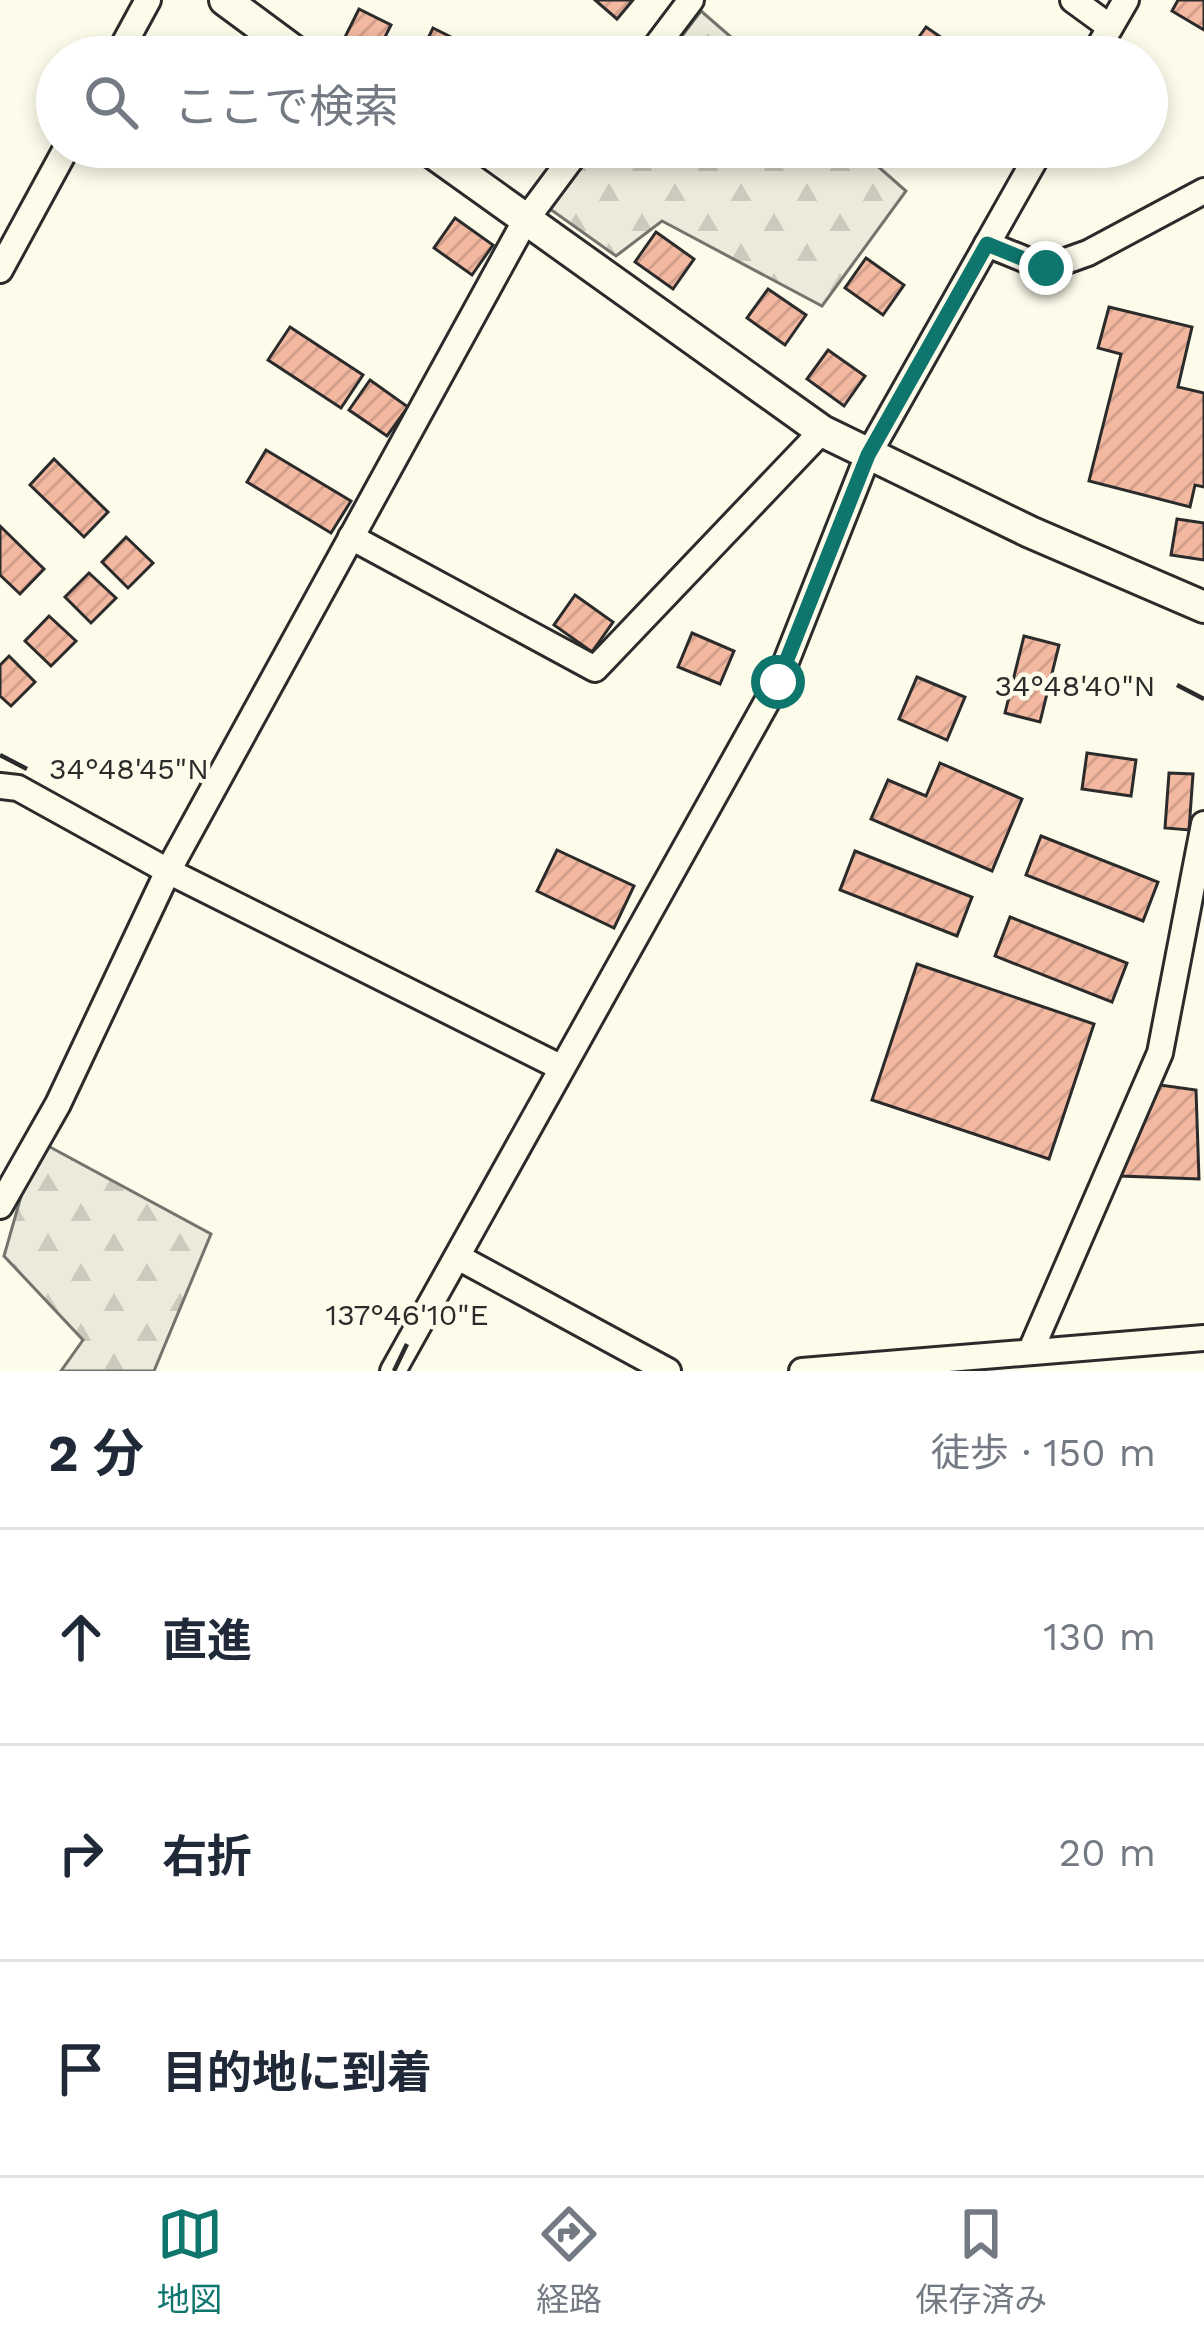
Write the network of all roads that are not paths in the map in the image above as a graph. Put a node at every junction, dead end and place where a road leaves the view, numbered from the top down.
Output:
1 (148, 0) edge
2 (225, 0) edge
3 (691, 0) edge
4 (1072, 0) edge
5 (1126, 0) edge
6 (1110, 27) junction
7 (128, 36) edge
8 (274, 36) edge
9 (663, 36) edge
10 (1105, 36) edge
11 (56, 168) edge
12 (454, 168) edge
13 (564, 168) edge
14 (1030, 168) edge
15 (1204, 191) edge
16 (525, 220) junction
17 (987, 244) junction
18 (0, 270) edge
19 (823, 431) junction
20 (868, 455) junction
21 (351, 537) junction
22 (1204, 607) edge
23 (0, 786) edge
24 (1204, 824) edge
25 (168, 871) junction
26 (560, 1067) junction
27 (0, 1206) edge
28 (458, 1257) junction
29 (1204, 1338) edge
30 (1031, 1350) junction
31 (393, 1371) edge
32 (668, 1371) edge
33 (802, 1371) edge

1 - 7 street
2 - 8 street
3 - 9 street
4 - 6 street
5 - 6 street
6 - 10 street
11 - 18 street
12 - 16 street
13 - 16 street
14 - 17 street
15 - 17 street
16 - 19 street
16 - 21 street
17 - 20 street
19 - 20 street
19 - 21 street
20 - 22 street
20 - 26 street
21 - 25 street
23 - 25 street
24 - 30 street
25 - 26 street
25 - 27 street
26 - 28 street
28 - 31 street
28 - 32 street
29 - 30 street
30 - 33 street

